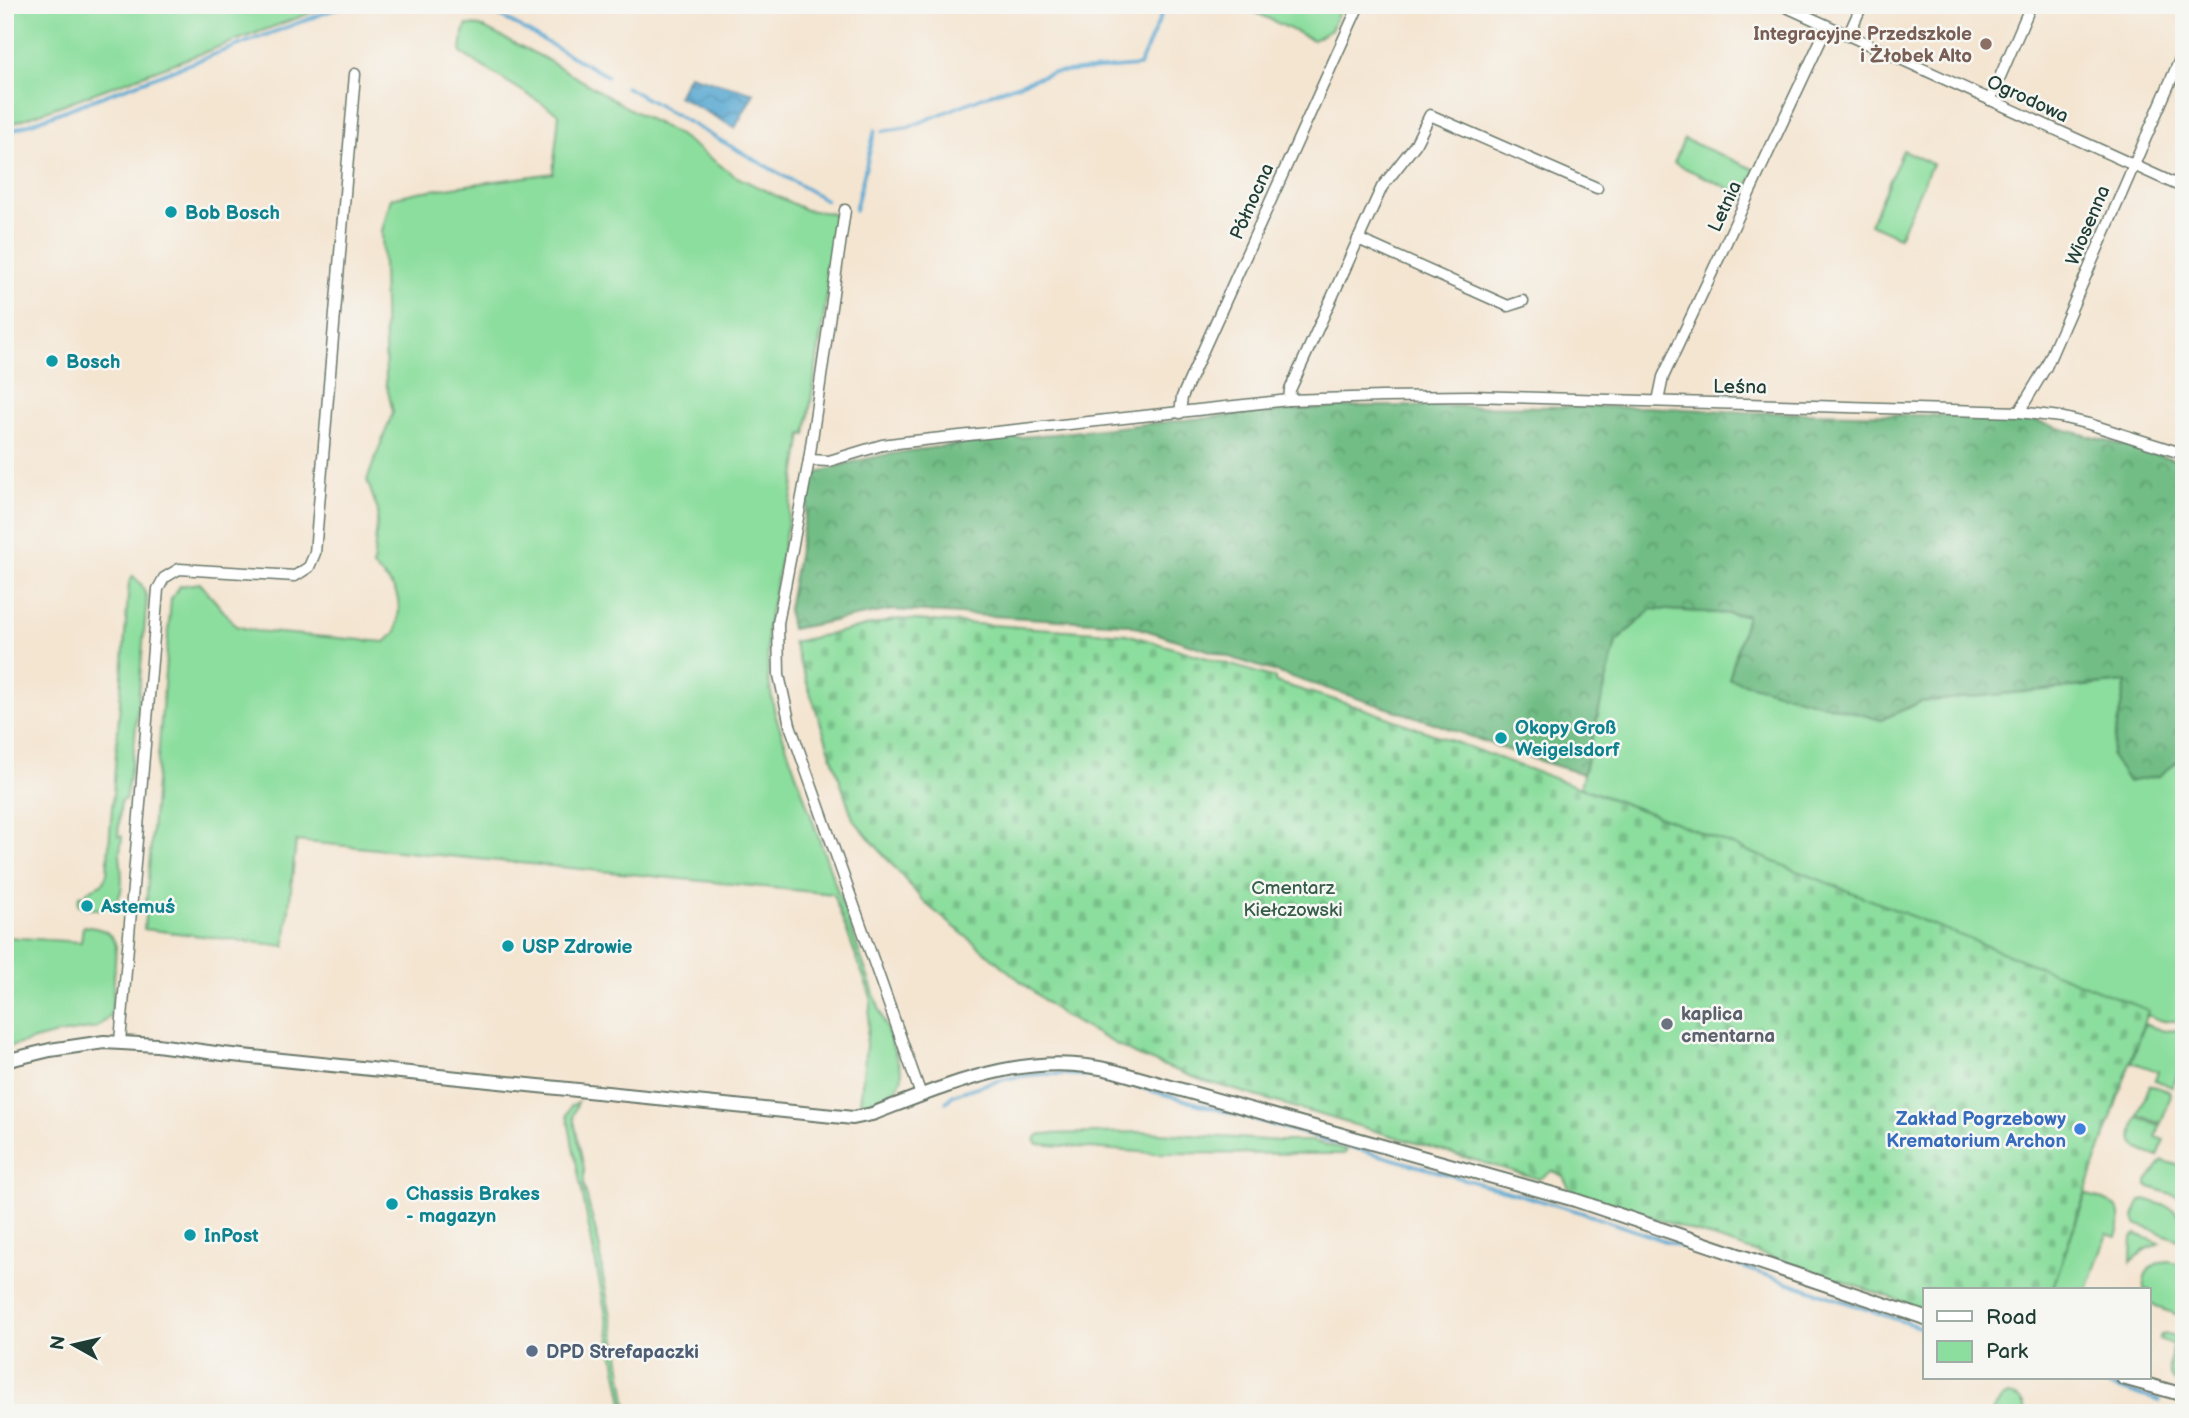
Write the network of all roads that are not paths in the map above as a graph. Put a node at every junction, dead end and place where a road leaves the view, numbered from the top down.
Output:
1 (1359, 5) edge
2 (1782, 5) edge
3 (1862, 5) edge
4 (2031, 5) edge
5 (1828, 27) junction
6 (1848, 36) junction
7 (2184, 50) edge
8 (355, 74) dead end
9 (1990, 100) junction
10 (2132, 166) junction
11 (1597, 188) dead end
12 (2184, 188) edge
13 (845, 210) dead end
14 (1358, 239) junction
15 (1523, 301) dead end
16 (1289, 400) junction
17 (1658, 401) junction
18 (2019, 412) junction
19 (1180, 413) junction
20 (2184, 454) edge
21 (809, 460) junction
22 (120, 1042) junction
23 (5, 1061) edge
24 (921, 1095) junction
25 (1923, 1317) edge
26 (2130, 1380) edge
27 (2184, 1395) edge

1 - 19 street, Północna
2 - 5 street, Ogrodowa
3 - 6 street
4 - 9 street
5 - 6 street, Ogrodowa
5 - 17 street, Letnia
6 - 9 street, Ogrodowa
7 - 10 street, Wiosenna
8 - 22 street
9 - 10 street, Ogrodowa
10 - 12 street, Ogrodowa
10 - 18 street, Wiosenna
11 - 14 street
13 - 21 street
14 - 15 street
14 - 16 street
16 - 17 street, Leśna
16 - 19 street, Leśna
17 - 18 street, Leśna
18 - 20 street, Leśna
19 - 21 street, Leśna
21 - 24 street
22 - 23 street
22 - 24 street
24 - 25 street
26 - 27 street

